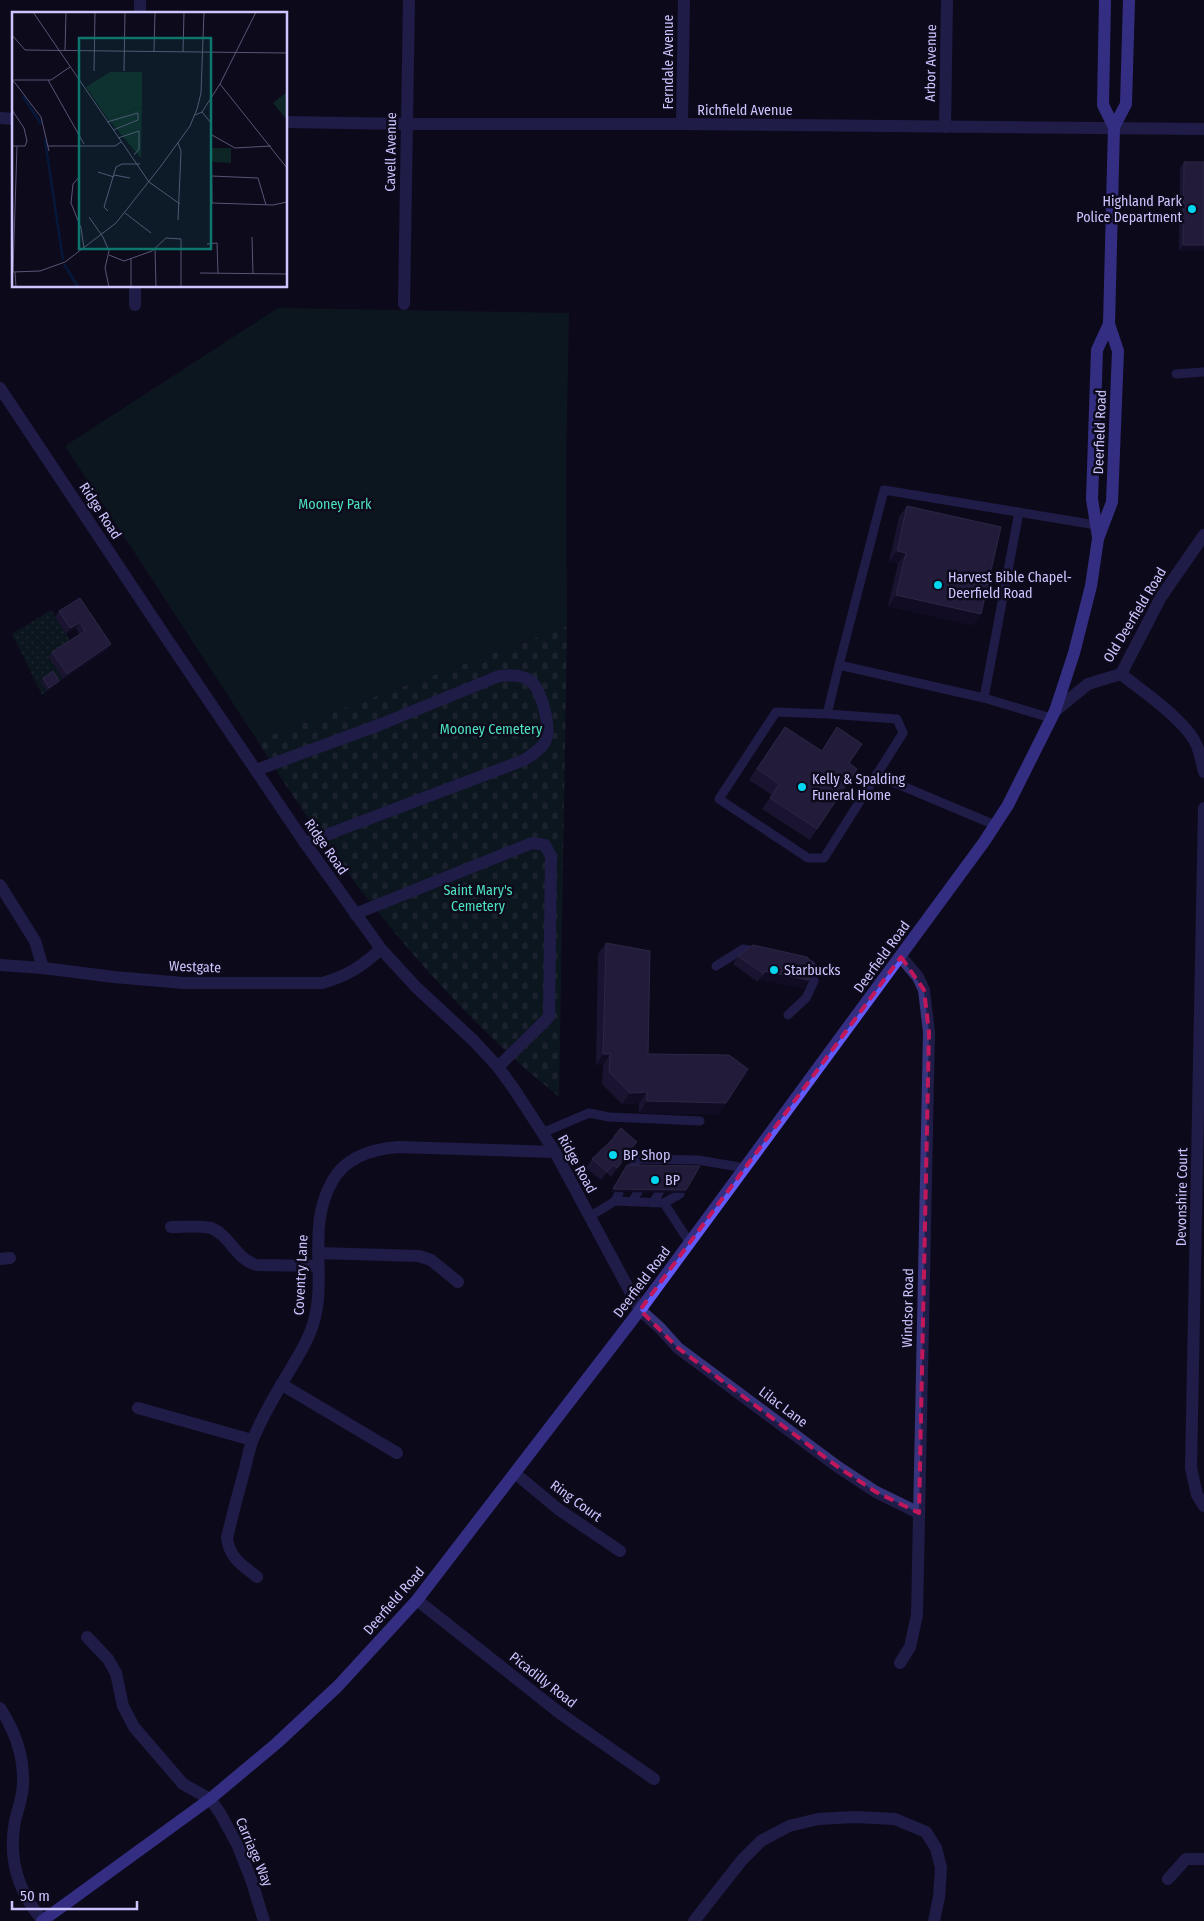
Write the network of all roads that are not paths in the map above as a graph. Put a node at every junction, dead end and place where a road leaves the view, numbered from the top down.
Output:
1 (409, 0) edge
2 (684, 0) edge
3 (947, 0) edge
4 (1105, 0) edge
5 (1129, 0) edge
6 (288, 122) edge
7 (407, 124) junction
8 (682, 124) junction
9 (945, 127) junction
10 (1114, 128) junction
11 (1204, 129) edge
12 (135, 288) edge
13 (135, 304) dead end
14 (404, 304) dead end
15 (1109, 324) junction
16 (1204, 372) edge
17 (1176, 374) dead end
18 (0, 388) edge
19 (1019, 512) junction
20 (1096, 525) junction
21 (1204, 535) edge
22 (1098, 539) junction
23 (839, 665) junction
24 (1121, 674) junction
25 (984, 698) junction
26 (827, 714) junction
27 (1053, 715) junction
28 (256, 770) junction
29 (1204, 772) edge
30 (876, 776) junction
31 (1204, 808) edge
32 (995, 825) junction
33 (305, 843) junction
34 (0, 885) edge
35 (1204, 885) edge
36 (355, 914) junction
37 (381, 949) junction
38 (768, 955) edge
39 (901, 957) junction
40 (803, 962) edge
41 (0, 965) edge
42 (716, 966) dead end
43 (43, 968) junction
44 (788, 1015) dead end
45 (498, 1067) junction
46 (700, 1121) dead end
47 (542, 1133) junction
48 (554, 1152) junction
49 (658, 1159) junction
50 (677, 1160) junction
51 (698, 1160) junction
52 (632, 1168) edge
53 (745, 1168) junction
54 (651, 1169) edge
55 (694, 1169) edge
56 (671, 1170) edge
57 (638, 1192) edge
58 (659, 1193) edge
59 (680, 1194) edge
60 (632, 1202) junction
61 (653, 1203) junction
62 (664, 1203) junction
63 (589, 1217) junction
64 (171, 1227) dead end
65 (690, 1243) junction
66 (318, 1259) junction
67 (1200, 1262) edge
68 (458, 1282) dead end
69 (640, 1310) junction
70 (282, 1384) junction
71 (138, 1408) dead end
72 (252, 1440) junction
73 (397, 1453) dead end
74 (516, 1474) junction
75 (1204, 1506) edge
76 (919, 1513) junction
77 (620, 1551) dead end
78 (257, 1577) dead end
79 (417, 1600) junction
80 (87, 1637) dead end
81 (900, 1663) dead end
82 (0, 1708) edge
83 (654, 1779) dead end
84 (210, 1799) junction
85 (1204, 1859) edge
86 (1168, 1879) dead end
87 (43, 1921) edge
88 (264, 1921) edge
89 (694, 1921) edge
90 (934, 1921) edge

1 - 7 street, Cavell Avenue
2 - 8 street, Ferndale Avenue
3 - 9 street, Arbor Avenue
4 - 10 main road, Deerfield Road
5 - 10 main road, Deerfield Road
6 - 7 street, Richfield Avenue
7 - 8 street, Richfield Avenue
7 - 14 street, Cavell Avenue
8 - 9 street, Richfield Avenue
9 - 10 street, Richfield Avenue
10 - 11 street, Richfield Avenue
10 - 15 main road, Deerfield Road
12 - 13 street
15 - 20 main road, Deerfield Road
15 - 22 main road, Deerfield Road
16 - 17 lane
18 - 28 street, Ridge Road
19 - 20 lane
19 - 23 lane
19 - 25 lane
20 - 22 main road, Deerfield Road
21 - 24 street, Old Deerfield Road
22 - 27 main road, Deerfield Road
23 - 25 lane
23 - 26 lane
24 - 27 street, Old Deerfield Road
24 - 29 street
25 - 27 lane
26 - 30 lane
26 - 30 lane
27 - 32 main road, Deerfield Road
28 - 33 street, Ridge Road
28 - 33 street
30 - 32 lane
31 - 35 street, Devonshire Court
32 - 39 main road, Deerfield Road
33 - 36 street, Ridge Road
34 - 43 street
35 - 67 street, Devonshire Court
36 - 37 street, Ridge Road
36 - 45 street
37 - 43 street, Westgate
37 - 45 street, Ridge Road
38 - 42 lane
39 - 53 main road, Deerfield Road
39 - 76 street, Windsor Road
40 - 44 lane
41 - 43 street, Westgate
45 - 47 street, Ridge Road
46 - 47 lane
47 - 48 street, Ridge Road
48 - 63 street, Ridge Road
48 - 66 street, Coventry Lane
49 - 50 lane
49 - 52 lane
49 - 54 lane
50 - 51 lane
50 - 56 lane
51 - 53 lane
51 - 55 lane
53 - 65 main road, Deerfield Road
57 - 60 lane
58 - 61 lane
59 - 62 lane
60 - 61 lane
60 - 63 lane
61 - 62 lane
62 - 65 lane
63 - 69 street, Ridge Road
64 - 66 street
65 - 69 main road, Deerfield Road
66 - 68 street
66 - 70 street, Coventry Lane
67 - 75 street, Devonshire Court
69 - 74 main road, Deerfield Road
69 - 76 street, Lilac Lane
70 - 72 street, Coventry Lane
70 - 73 street
71 - 72 street
72 - 78 street, Coventry Lane
74 - 77 street, Ring Court
74 - 79 main road, Deerfield Road
76 - 81 street, Windsor Road
79 - 83 street, Picadilly Road
79 - 84 main road, Deerfield Road
80 - 84 street
82 - 87 street
84 - 87 main road, Deerfield Road
84 - 88 street, Carriage Way
85 - 86 street
89 - 90 street

